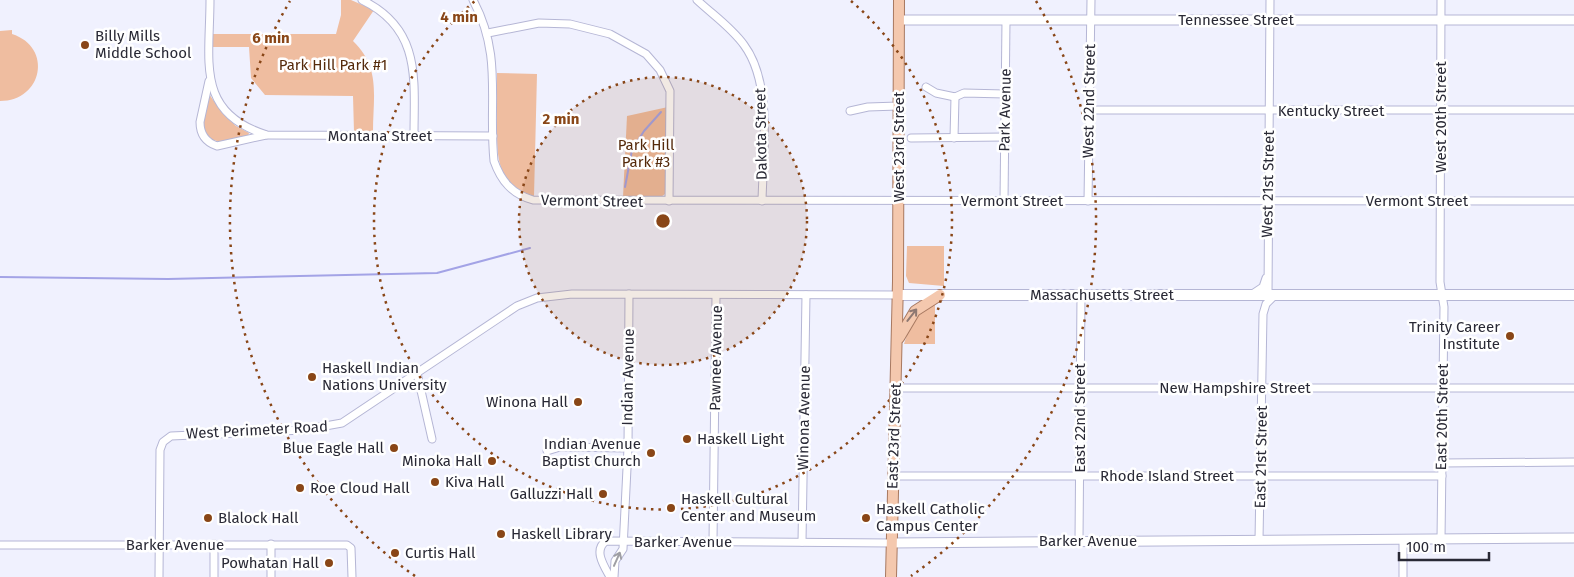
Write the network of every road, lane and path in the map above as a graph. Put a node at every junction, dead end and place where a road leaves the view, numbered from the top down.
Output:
1 (210, 0) edge
2 (363, 0) edge
3 (473, 0) edge
4 (697, 0) edge
5 (899, 0) edge
6 (1091, 0) edge
7 (1270, 0) edge
8 (1441, 0) edge
9 (899, 20) junction
10 (1006, 20) junction
11 (1090, 20) junction
12 (1270, 20) junction
13 (1441, 20) junction
14 (1574, 20) edge
15 (488, 33) junction
16 (209, 81) junction
17 (926, 87) dead end
18 (1005, 94) junction
19 (955, 97) junction
20 (898, 106) junction
21 (1089, 110) junction
22 (1441, 110) junction
23 (1574, 110) edge
24 (850, 111) dead end
25 (1269, 111) junction
26 (267, 135) junction
27 (414, 136) junction
28 (494, 136) junction
29 (911, 138) dead end
30 (954, 138) junction
31 (1005, 138) junction
32 (669, 201) junction
33 (762, 201) junction
34 (899, 201) junction
35 (1004, 201) junction
36 (1088, 201) junction
37 (1268, 201) junction
38 (1441, 201) junction
39 (1574, 201) edge
40 (1267, 278) junction
41 (629, 294) junction
42 (716, 294) junction
43 (806, 295) junction
44 (898, 295) junction
45 (940, 295) junction
46 (1081, 295) junction
47 (1264, 295) junction
48 (1442, 295) junction
49 (1574, 295) edge
50 (1263, 314) junction
51 (896, 347) junction
52 (417, 372) junction
53 (896, 388) junction
54 (1080, 388) junction
55 (1262, 388) junction
56 (1442, 388) junction
57 (1574, 388) edge
58 (432, 439) dead end
59 (628, 448) junction
60 (547, 451) dead end
61 (1574, 462) edge
62 (1442, 463) junction
63 (893, 476) junction
64 (1079, 476) junction
65 (1260, 476) junction
66 (1442, 476) junction
67 (1574, 538) edge
68 (1403, 539) junction
69 (1441, 539) junction
70 (1259, 540) junction
71 (623, 541) junction
72 (1079, 541) junction
73 (713, 542) junction
74 (802, 542) junction
75 (892, 543) junction
76 (214, 544) junction
77 (271, 544) junction
78 (0, 545) edge
79 (159, 545) junction
80 (159, 577) edge
81 (214, 577) edge
82 (271, 577) edge
83 (352, 577) edge
84 (610, 577) edge
85 (614, 577) edge
86 (891, 577) edge
87 (1403, 577) edge

1 - 16 street
2 - 27 street
3 - 15 street, Vermont Street
4 - 33 street, Dakota Street
5 - 9 main road, West 23rd Street
6 - 11 street, West 22nd Street
7 - 12 street, West 21st Street
8 - 13 street, West 20th Street
9 - 10 street, Tennessee Street
9 - 20 main road, West 23rd Street
10 - 11 street, Tennessee Street
10 - 18 street, Park Avenue
11 - 12 street, Tennessee Street
11 - 21 street, West 22nd Street
12 - 13 street, Tennessee Street
12 - 25 street, West 21st Street
13 - 14 street, Tennessee Street
13 - 22 street, West 20th Street
15 - 28 street, Vermont Street
15 - 32 street
16 - 26 street, Montana Street
16 - 26 street, Montana Street
17 - 19 street
18 - 19 street
18 - 31 street, Park Avenue
19 - 30 street
20 - 24 street
20 - 34 main road, West 23rd Street
21 - 25 street, Kentucky Street
21 - 36 street, West 22nd Street
22 - 23 street, Kentucky Street
22 - 25 street, Kentucky Street
22 - 38 street, West 20th Street
25 - 37 street, West 21st Street
26 - 27 street, Montana Street
27 - 28 street, Montana Street
28 - 32 street, Vermont Street
29 - 30 street
30 - 31 street
31 - 35 street, Park Avenue
32 - 33 street, Vermont Street
33 - 34 street, Vermont Street
34 - 35 street, Vermont Street
34 - 44 main road, West 23rd Street
35 - 36 street, Vermont Street
36 - 37 street, Vermont Street
37 - 38 street, Vermont Street
37 - 40 street, West 21st Street
38 - 39 street, Vermont Street
38 - 48 street, West 20th Street
40 - 47 street, West 21st Street
40 - 47 street
41 - 42 street, Massachusetts Street
41 - 52 street, West Perimeter Road
41 - 59 street, Indian Avenue
42 - 43 street, Massachusetts Street
42 - 73 street, Pawnee Avenue
43 - 44 street, Massachusetts Street
43 - 74 street, Winona Avenue
44 - 45 main road, Massachusetts Street
44 - 51 main road, East 23rd Street
45 - 46 main road, Massachusetts Street
51 -> 45 main road
46 - 47 main road, Massachusetts Street
46 - 54 street, East 22nd Street
47 - 48 main road, Massachusetts Street
47 - 50 street, East 21st Street
47 - 50 street
48 - 49 main road, Massachusetts Street
48 - 56 street, East 20th Street
50 - 55 street, East 21st Street
51 - 53 main road, East 23rd Street
52 - 58 street
52 - 79 street, West Perimeter Road
53 - 54 street, New Hampshire Street
53 - 63 main road, East 23rd Street
54 - 55 street, New Hampshire Street
54 - 64 street, East 22nd Street
55 - 56 street, New Hampshire Street
55 - 65 street, East 21st Street
56 - 57 street, New Hampshire Street
56 - 62 street, East 20th Street
59 - 60 street
59 - 71 street, Indian Avenue
61 - 62 street
62 - 66 street, East 20th Street
63 - 64 street, Rhode Island Street
63 - 75 main road, East 23rd Street
64 - 65 street, Rhode Island Street
64 - 72 street, East 22nd Street
65 - 66 street, Rhode Island Street
65 - 70 street, East 21st Street
66 - 69 street, East 20th Street
67 - 69 street, Barker Avenue
68 - 69 street, Barker Avenue
68 - 70 street, Barker Avenue
68 - 87 street
70 - 72 street, Barker Avenue
71 - 73 street, Barker Avenue
71 - 84 street, Barker Avenue
85 -> 71 street, Indian Avenue
72 - 75 street, Barker Avenue
73 - 74 street, Barker Avenue
74 - 75 street, Barker Avenue
75 - 86 main road, East 23rd Street
76 - 77 street, Barker Avenue
76 - 79 street, Barker Avenue
76 - 81 street
77 - 82 street
77 - 83 street, Barker Avenue
78 - 79 street, Barker Avenue
79 - 80 street

